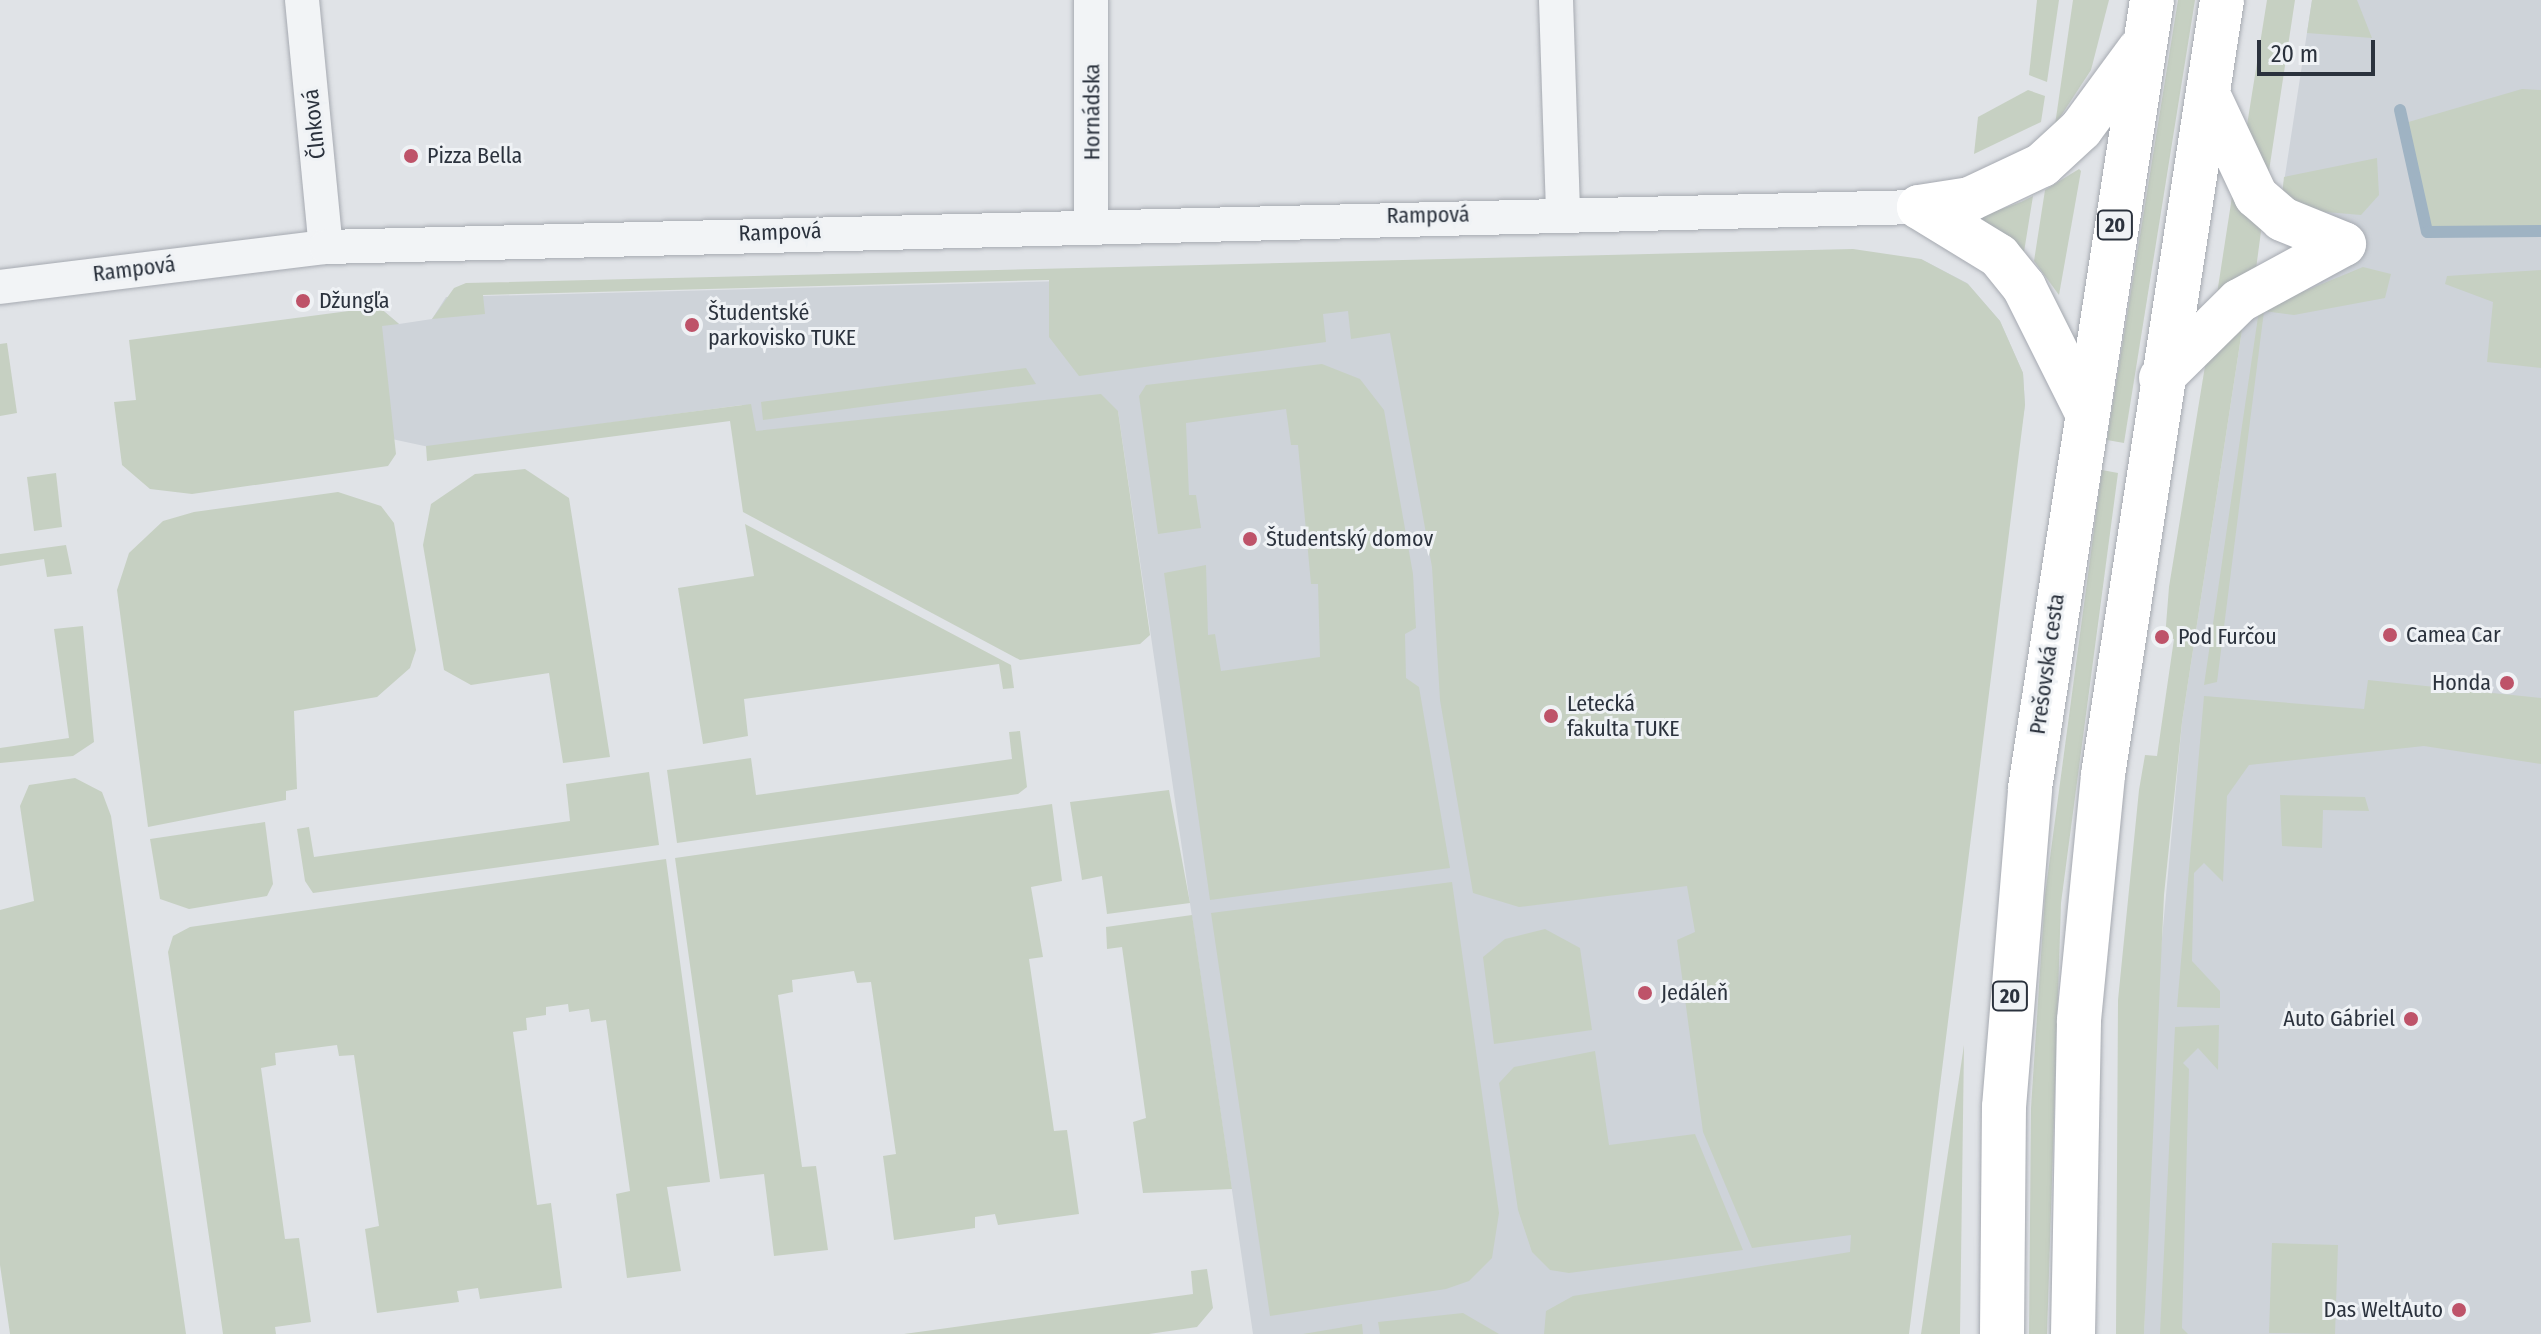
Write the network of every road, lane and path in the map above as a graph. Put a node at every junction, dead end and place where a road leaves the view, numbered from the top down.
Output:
1 (302, 0) edge
2 (1091, 0) edge
3 (1556, 0) edge
4 (2222, 0) edge
5 (2148, 20) edge
6 (2208, 94) junction
7 (1919, 207) junction
8 (1563, 212) junction
9 (1091, 223) junction
10 (326, 247) junction
11 (0, 287) edge
12 (2161, 378) junction
13 (2085, 409) junction
14 (2002, 1334) edge
15 (2073, 1334) edge

1 - 10 street, Člnková
2 - 9 street, Hornádska
3 - 8 street
4 - 6 highway
5 - 7 highway
5 - 13 highway, Prešovská cesta / 20
6 - 12 highway
6 - 12 highway
7 - 8 street, Rampová
7 - 13 highway
8 - 9 street, Rampová
9 - 10 street, Rampová
10 - 11 street, Rampová
12 - 15 highway
13 - 14 highway, Prešovská cesta / 20

